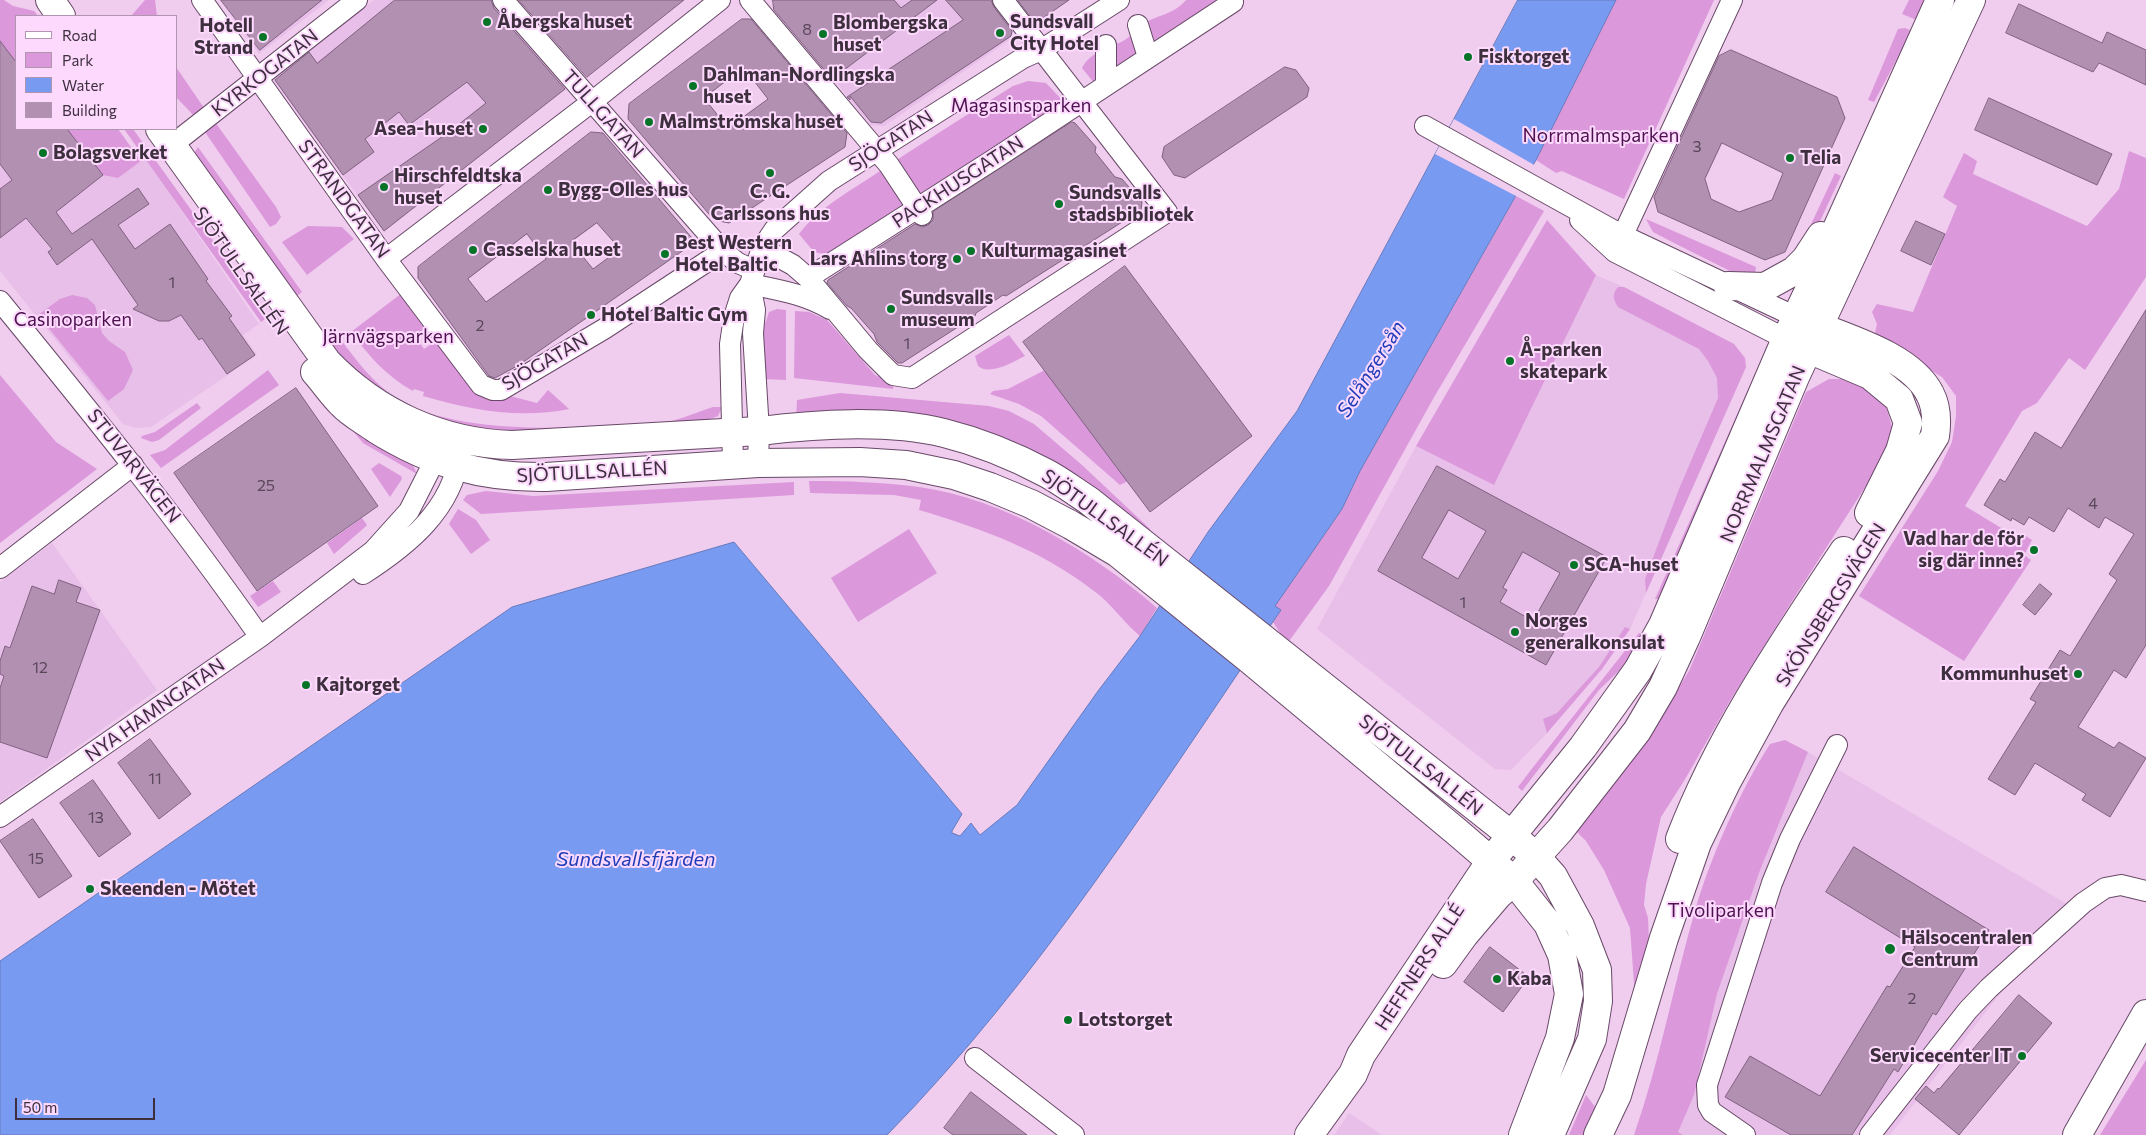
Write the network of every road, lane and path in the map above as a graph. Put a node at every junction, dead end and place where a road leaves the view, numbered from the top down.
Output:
1 (50, 0) edge
2 (68, 0) edge
3 (202, 0) edge
4 (357, 0) edge
5 (503, 0) edge
6 (720, 0) edge
7 (750, 0) edge
8 (1002, 0) edge
9 (1119, 0) edge
10 (1732, 0) edge
11 (1940, 0) edge
12 (1971, 0) edge
13 (1224, 3) edge
14 (61, 15) edge
15 (79, 15) edge
16 (1138, 25) dead end
17 (1926, 34) junction
18 (1106, 45) dead end
19 (1041, 50) junction
20 (1148, 57) junction
21 (258, 78) junction
22 (1106, 84) junction
23 (1081, 100) junction
24 (593, 101) junction
25 (1425, 126) dead end
26 (178, 129) edge
27 (142, 130) edge
28 (177, 130) edge
29 (166, 137) edge
30 (876, 151) junction
31 (920, 212) junction
32 (1619, 244) junction
33 (762, 248) junction
34 (722, 251) junction
35 (386, 259) junction
36 (752, 277) junction
37 (808, 278) junction
38 (1728, 286) junction
39 (0, 301) edge
40 (836, 312) junction
41 (1802, 333) junction
42 (493, 390) joint
43 (745, 432) junction
44 (450, 451) junction
45 (746, 464) junction
46 (133, 465) junction
47 (0, 568) edge
48 (1174, 582) junction
49 (307, 601) junction
50 (260, 637) junction
51 (1255, 648) junction
52 (1837, 744) dead end
53 (0, 817) edge
54 (1511, 835) junction
55 (1536, 857) junction
56 (1490, 862) junction
57 (1514, 881) junction
58 (2146, 891) edge
59 (2146, 1014) edge
60 (974, 1058) dead end
61 (1353, 1074) junction
62 (1067, 1133) edge
63 (1309, 1135) edge
64 (1523, 1135) edge
65 (1550, 1135) edge
66 (1598, 1135) edge
67 (1745, 1135) edge
68 (1870, 1135) edge
69 (2077, 1135) edge

1 - 14 main road
2 - 15 main road
3 - 21 street, STRANDGATAN
4 - 21 street, KYRKOGATAN
5 - 24 street, TULLGATAN
6 - 24 street
7 - 30 street
8 - 19 street
9 - 19 street, SJÖGATAN
10 - 32 street
11 - 17 main road, NORRMALMSGATAN
12 - 41 main road, NORRMALMSGATAN
13 - 20 street, PACKHUSGATAN
16 - 20 street
17 - 38 main road
17 - 41 main road, NORRMALMSGATAN
18 - 22 street
19 - 23 street
19 - 30 street, SJÖGATAN
20 - 22 street, PACKHUSGATAN
21 - 26 street, KYRKOGATAN
21 - 35 street, STRANDGATAN
22 - 23 street, PACKHUSGATAN
23 - 31 street, PACKHUSGATAN
23 - 40 street
24 - 34 street, TULLGATAN
24 - 35 street
25 - 32 street, SKÖNSBERGSVÄGEN
27 - 44 main road, SJÖTULLSALLÉN
28 - 29 street, KYRKOGATAN
29 - 44 main road, SJÖTULLSALLÉN
30 - 31 street
30 - 33 street, SJÖGATAN
31 - 37 street, PACKHUSGATAN
32 - 38 street, SKÖNSBERGSVÄGEN
32 - 41 street, SKÖNSBERGSVÄGEN
33 - 36 street, SJÖGATAN
33 - 37 street
34 - 36 street, TULLGATAN
34 - 42 street, SJÖGATAN
35 - 42 street, STRANDGATAN
36 - 40 street, TULLGATAN
36 - 43 street
37 - 40 street
38 - 41 street, SKÖNSBERGSVÄGEN
39 - 46 street, STUVARVÄGEN
41 - 54 main road, NORRMALMSGATAN
41 - 55 main road, NORRMALMSGATAN
41 - 66 main road, SKÖNSBERGSVÄGEN
43 - 44 main road, SJÖTULLSALLÉN
43 - 45 street
43 - 48 main road, SJÖTULLSALLÉN
44 - 45 main road, SJÖTULLSALLÉN
44 - 49 street, NYA HAMNGATAN
44 - 49 street, NYA HAMNGATAN
45 - 48 main road, SJÖTULLSALLÉN
46 - 47 street
46 - 50 street, STUVARVÄGEN
48 - 51 main road
49 - 50 street, NYA HAMNGATAN
50 - 53 street, NYA HAMNGATAN
51 - 54 main road, SJÖTULLSALLÉN
51 - 56 main road, SJÖTULLSALLÉN
52 - 67 street
54 - 55 main road, SJÖTULLSALLÉN
54 - 56 main road, NORRMALMSGATAN
55 - 57 main road, NORRMALMSGATAN
55 - 65 main road, SJÖTULLSALLÉN
56 - 57 main road, SJÖTULLSALLÉN
56 - 61 main road, HEFFNERS ALLÉ
57 - 61 main road, HEFFNERS ALLÉ
57 - 64 main road, SJÖTULLSALLÉN
58 - 68 street
59 - 69 main road
60 - 62 street
61 - 63 main road, HEFFNERS ALLÉ

